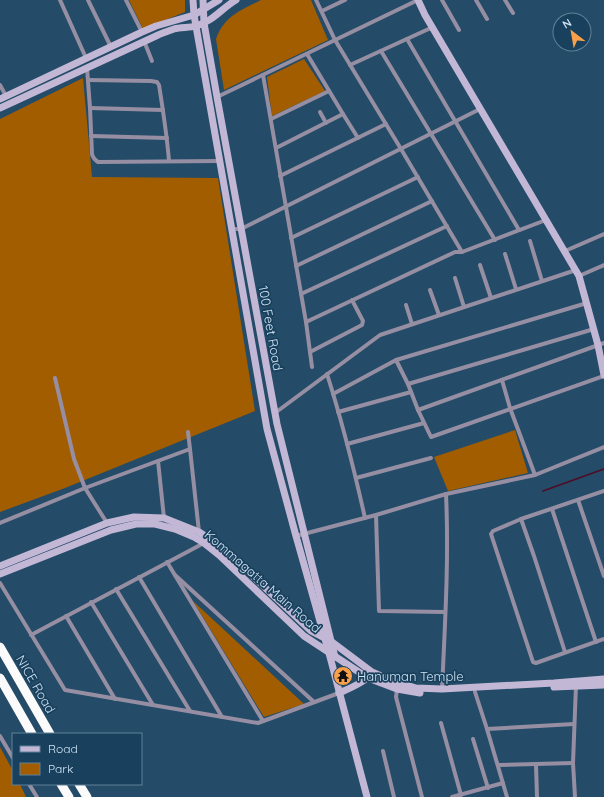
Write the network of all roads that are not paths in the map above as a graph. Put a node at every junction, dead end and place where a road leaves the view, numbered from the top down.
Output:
1 (60, 0) edge
2 (88, 0) edge
3 (126, 0) edge
4 (193, 0) edge
5 (203, 0) edge
6 (219, 0) edge
7 (236, 0) edge
8 (316, 0) edge
9 (346, 0) edge
10 (418, 0) edge
11 (442, 0) edge
12 (476, 0) edge
13 (505, 0) edge
14 (204, 9) junction
15 (322, 11) junction
16 (513, 13) dead end
17 (194, 15) junction
18 (487, 18) dead end
19 (204, 23) junction
20 (196, 26) junction
21 (432, 27) junction
22 (459, 30) dead end
23 (142, 32) junction
24 (407, 39) junction
25 (335, 40) junction
26 (144, 42) junction
27 (111, 47) junction
28 (381, 51) junction
29 (307, 54) junction
30 (86, 58) junction
31 (152, 61) dead end
32 (350, 65) junction
33 (87, 68) junction
34 (263, 75) junction
35 (88, 80) junction
36 (0, 84) edge
37 (329, 91) junction
38 (3, 97) edge
39 (217, 97) junction
40 (0, 108) edge
41 (90, 108) junction
42 (480, 109) junction
43 (163, 110) junction
44 (320, 112) dead end
45 (343, 114) junction
46 (271, 119) junction
47 (456, 121) junction
48 (326, 123) junction
49 (386, 124) junction
50 (431, 134) junction
51 (91, 136) junction
52 (167, 138) junction
53 (358, 138) junction
54 (276, 148) junction
55 (401, 149) junction
56 (169, 161) junction
57 (220, 161) junction
58 (280, 176) junction
59 (418, 177) junction
60 (432, 201) junction
61 (286, 207) junction
62 (546, 220) junction
63 (446, 226) junction
64 (232, 229) junction
65 (241, 229) junction
66 (519, 230) junction
67 (604, 234) edge
68 (291, 238) junction
69 (495, 240) junction
70 (530, 241) dead end
71 (565, 251) junction
72 (462, 252) junction
73 (505, 254) dead end
74 (480, 265) dead end
75 (604, 265) edge
76 (296, 266) junction
77 (578, 273) junction
78 (455, 278) dead end
79 (542, 281) junction
80 (516, 289) junction
81 (430, 290) dead end
82 (301, 294) junction
83 (491, 298) junction
84 (352, 300) junction
85 (587, 303) junction
86 (406, 305) dead end
87 (464, 307) junction
88 (439, 315) junction
89 (306, 322) junction
90 (412, 324) junction
91 (594, 329) junction
92 (601, 344) edge
93 (310, 352) junction
94 (396, 360) junction
95 (312, 367) dead end
96 (327, 374) junction
97 (604, 375) edge
98 (55, 378) dead end
99 (502, 380) junction
100 (408, 384) junction
101 (411, 392) junction
102 (333, 394) junction
103 (510, 408) junction
104 (418, 410) junction
105 (338, 412) junction
106 (275, 413) junction
107 (424, 423) junction
108 (188, 432) dead end
109 (347, 444) junction
110 (604, 448) edge
111 (190, 449) junction
112 (431, 458) dead end
113 (158, 461) junction
114 (535, 475) junction
115 (356, 478) junction
116 (86, 488) junction
117 (604, 491) edge
118 (446, 494) junction
119 (578, 500) junction
120 (552, 509) junction
121 (376, 515) junction
122 (164, 518) junction
123 (365, 518) junction
124 (521, 519) junction
125 (0, 523) edge
126 (107, 523) junction
127 (304, 534) junction
128 (198, 535) junction
129 (296, 536) junction
130 (207, 540) junction
131 (167, 562) junction
132 (0, 566) edge
133 (0, 574) edge
134 (175, 576) junction
135 (604, 576) edge
136 (139, 577) junction
137 (0, 583) edge
138 (116, 589) junction
139 (92, 602) junction
140 (445, 612) junction
141 (66, 616) junction
142 (31, 635) junction
143 (325, 638) junction
144 (604, 639) edge
145 (332, 642) junction
146 (596, 642) junction
147 (0, 647) edge
148 (329, 652) junction
149 (565, 652) junction
150 (336, 657) junction
151 (370, 675) junction
152 (0, 678) edge
153 (604, 679) edge
154 (576, 684) junction
155 (604, 685) edge
156 (397, 689) junction
157 (442, 689) junction
158 (475, 692) junction
159 (339, 693) junction
160 (115, 699) junction
161 (314, 702) junction
162 (153, 705) junction
163 (190, 712) junction
164 (222, 717) junction
165 (263, 721) junction
166 (441, 723) dead end
167 (574, 724) junction
168 (487, 729) junction
169 (31, 733) edge
170 (49, 733) edge
171 (0, 736) edge
172 (473, 739) dead end
173 (383, 752) dead end
174 (12, 756) edge
175 (573, 763) junction
176 (536, 764) junction
177 (498, 765) junction
178 (503, 784) junction
179 (30, 785) edge
180 (62, 785) edge
181 (80, 785) edge
182 (488, 788) junction
183 (461, 795) junction
184 (37, 797) edge
185 (69, 797) edge
186 (86, 797) edge
187 (367, 797) edge
188 (394, 797) edge
189 (422, 797) edge
190 (452, 797) edge
191 (507, 797) edge
192 (537, 797) edge
193 (575, 797) edge

1 - 30 street
2 - 27 street
3 - 23 street
4 - 17 main road, 100 Feet Road
5 - 14 main road, 100 Feet Road
6 - 14 main road
7 - 19 main road
8 - 15 street
9 - 15 street
10 - 21 main road
10 - 25 street
11 - 22 street
12 - 18 street
13 - 16 street
14 - 17 main road
14 - 19 main road, 100 Feet Road
15 - 25 street
17 - 20 main road, 100 Feet Road
17 - 23 main road
19 - 20 main road
19 - 39 main road, 100 Feet Road
20 - 26 main road
20 - 57 main road, 100 Feet Road
21 - 24 street
21 - 42 main road
23 - 27 main road
24 - 28 street
24 - 47 street
25 - 29 street
25 - 32 street
26 - 31 street
26 - 33 main road
27 - 30 main road
28 - 32 street
28 - 50 street
29 - 34 street
29 - 37 street
30 - 38 main road
32 - 49 street
33 - 35 street
33 - 40 main road
34 - 39 street
34 - 46 street
35 - 41 street
35 - 43 street
36 - 38 street
37 - 45 street
37 - 46 street
39 - 65 main road, 100 Feet Road
41 - 43 street
41 - 51 street
42 - 47 street
42 - 62 main road
43 - 52 street
44 - 48 street
45 - 48 street
45 - 53 street
46 - 54 street
47 - 50 street
47 - 66 street
48 - 54 street
49 - 53 street
49 - 55 street
50 - 55 street
50 - 69 street
51 - 52 street
51 - 56 street
52 - 56 street
53 - 58 street
54 - 58 street
55 - 59 street
55 - 61 street
56 - 57 street
57 - 64 main road, 100 Feet Road
58 - 61 street
59 - 60 street
59 - 68 street
60 - 63 street
60 - 76 street
61 - 65 street
61 - 68 street
62 - 66 street
62 - 71 main road
63 - 72 street
63 - 82 street
64 - 65 street
64 - 129 main road, 100 Feet Road
65 - 106 main road, 100 Feet Road
66 - 69 street
67 - 71 street
68 - 76 street
69 - 72 street
70 - 79 street
71 - 77 main road
72 - 84 street
73 - 80 street
74 - 83 street
75 - 77 street
76 - 82 street
77 - 79 street
77 - 85 main road
78 - 87 street
79 - 80 street
80 - 83 street
81 - 88 street
82 - 89 street
83 - 87 street
84 - 89 street
84 - 93 street
85 - 91 main road
85 - 94 street
86 - 90 street
87 - 88 street
88 - 90 street
89 - 93 street
90 - 96 street
91 - 92 main road
91 - 100 street
92 - 97 main road
92 - 99 street
93 - 95 street
94 - 100 street
94 - 102 street
96 - 102 street
96 - 106 street
97 - 103 street
98 - 116 street
99 - 103 street
99 - 104 street
100 - 101 street
101 - 104 street
101 - 105 street
102 - 105 street
103 - 107 street
103 - 114 street
104 - 107 street
105 - 109 street
106 - 127 main road, 100 Feet Road
107 - 109 street
108 - 111 street
109 - 115 street
110 - 114 street
111 - 113 street
111 - 128 street
112 - 115 street
113 - 116 street
113 - 122 street
114 - 118 street
115 - 123 street
116 - 125 street
116 - 126 street
117 - 119 street
118 - 121 street
118 - 140 street
119 - 120 street
119 - 135 street
120 - 124 street
120 - 146 street
121 - 123 street
121 - 140 street
122 - 126 main road, Kommagatta Main Road
122 - 128 main road, Kommagatta Main Road
123 - 127 street
124 - 149 street
124 - 149 street
126 - 132 main road, Kommagatta Main Road
127 - 129 street
127 - 145 main road, 100 Feet Road
128 - 130 main road, Kommagatta Main Road
128 - 133 main road, Kommagatta Main Road
129 - 143 main road, 100 Feet Road
130 - 131 street
130 - 143 main road, Kommagatta Main Road
130 - 148 main road, Kommagatta Main Road
131 - 134 street
131 - 136 street
134 - 161 street
134 - 165 street
136 - 138 street
136 - 164 street
137 - 142 street
138 - 139 street
138 - 163 street
139 - 141 street
139 - 162 street
140 - 157 street
141 - 142 street
141 - 160 street
142 - 160 street
143 - 145 main road, Kommagatta Main Road
143 - 148 main road, 100 Feet Road
144 - 146 street
145 - 150 main road, 100 Feet Road
145 - 151 main road, Kommagatta Main Road
146 - 149 street
147 - 170 highway, NICE Road
148 - 150 main road, Kommagatta Main Road
148 - 159 main road, 100 Feet Road
150 - 151 main road, Kommagatta Main Road
151 - 156 main road, Kommagatta Main Road
151 - 157 main road, Kommagatta Main Road
151 - 159 main road
152 - 169 highway
153 - 154 main road, Kommagatta Main Road
154 - 155 main road, Kommagatta Main Road
154 - 157 main road, Kommagatta Main Road
154 - 158 main road, Kommagatta Main Road
154 - 167 street
156 - 158 main road, Kommagatta Main Road
156 - 189 street
158 - 168 street
159 - 161 street
159 - 187 main road, 100 Feet Road
160 - 162 street
161 - 165 street
162 - 163 street
163 - 164 street
164 - 165 street
166 - 183 street
167 - 168 street
167 - 175 street
168 - 177 street
171 - 174 street
172 - 182 street
173 - 188 street
175 - 176 street
175 - 193 street
176 - 177 street
176 - 192 street
177 - 178 street
178 - 182 street
178 - 191 street
179 - 184 street
180 - 185 highway
181 - 186 highway
182 - 183 street
183 - 190 street

